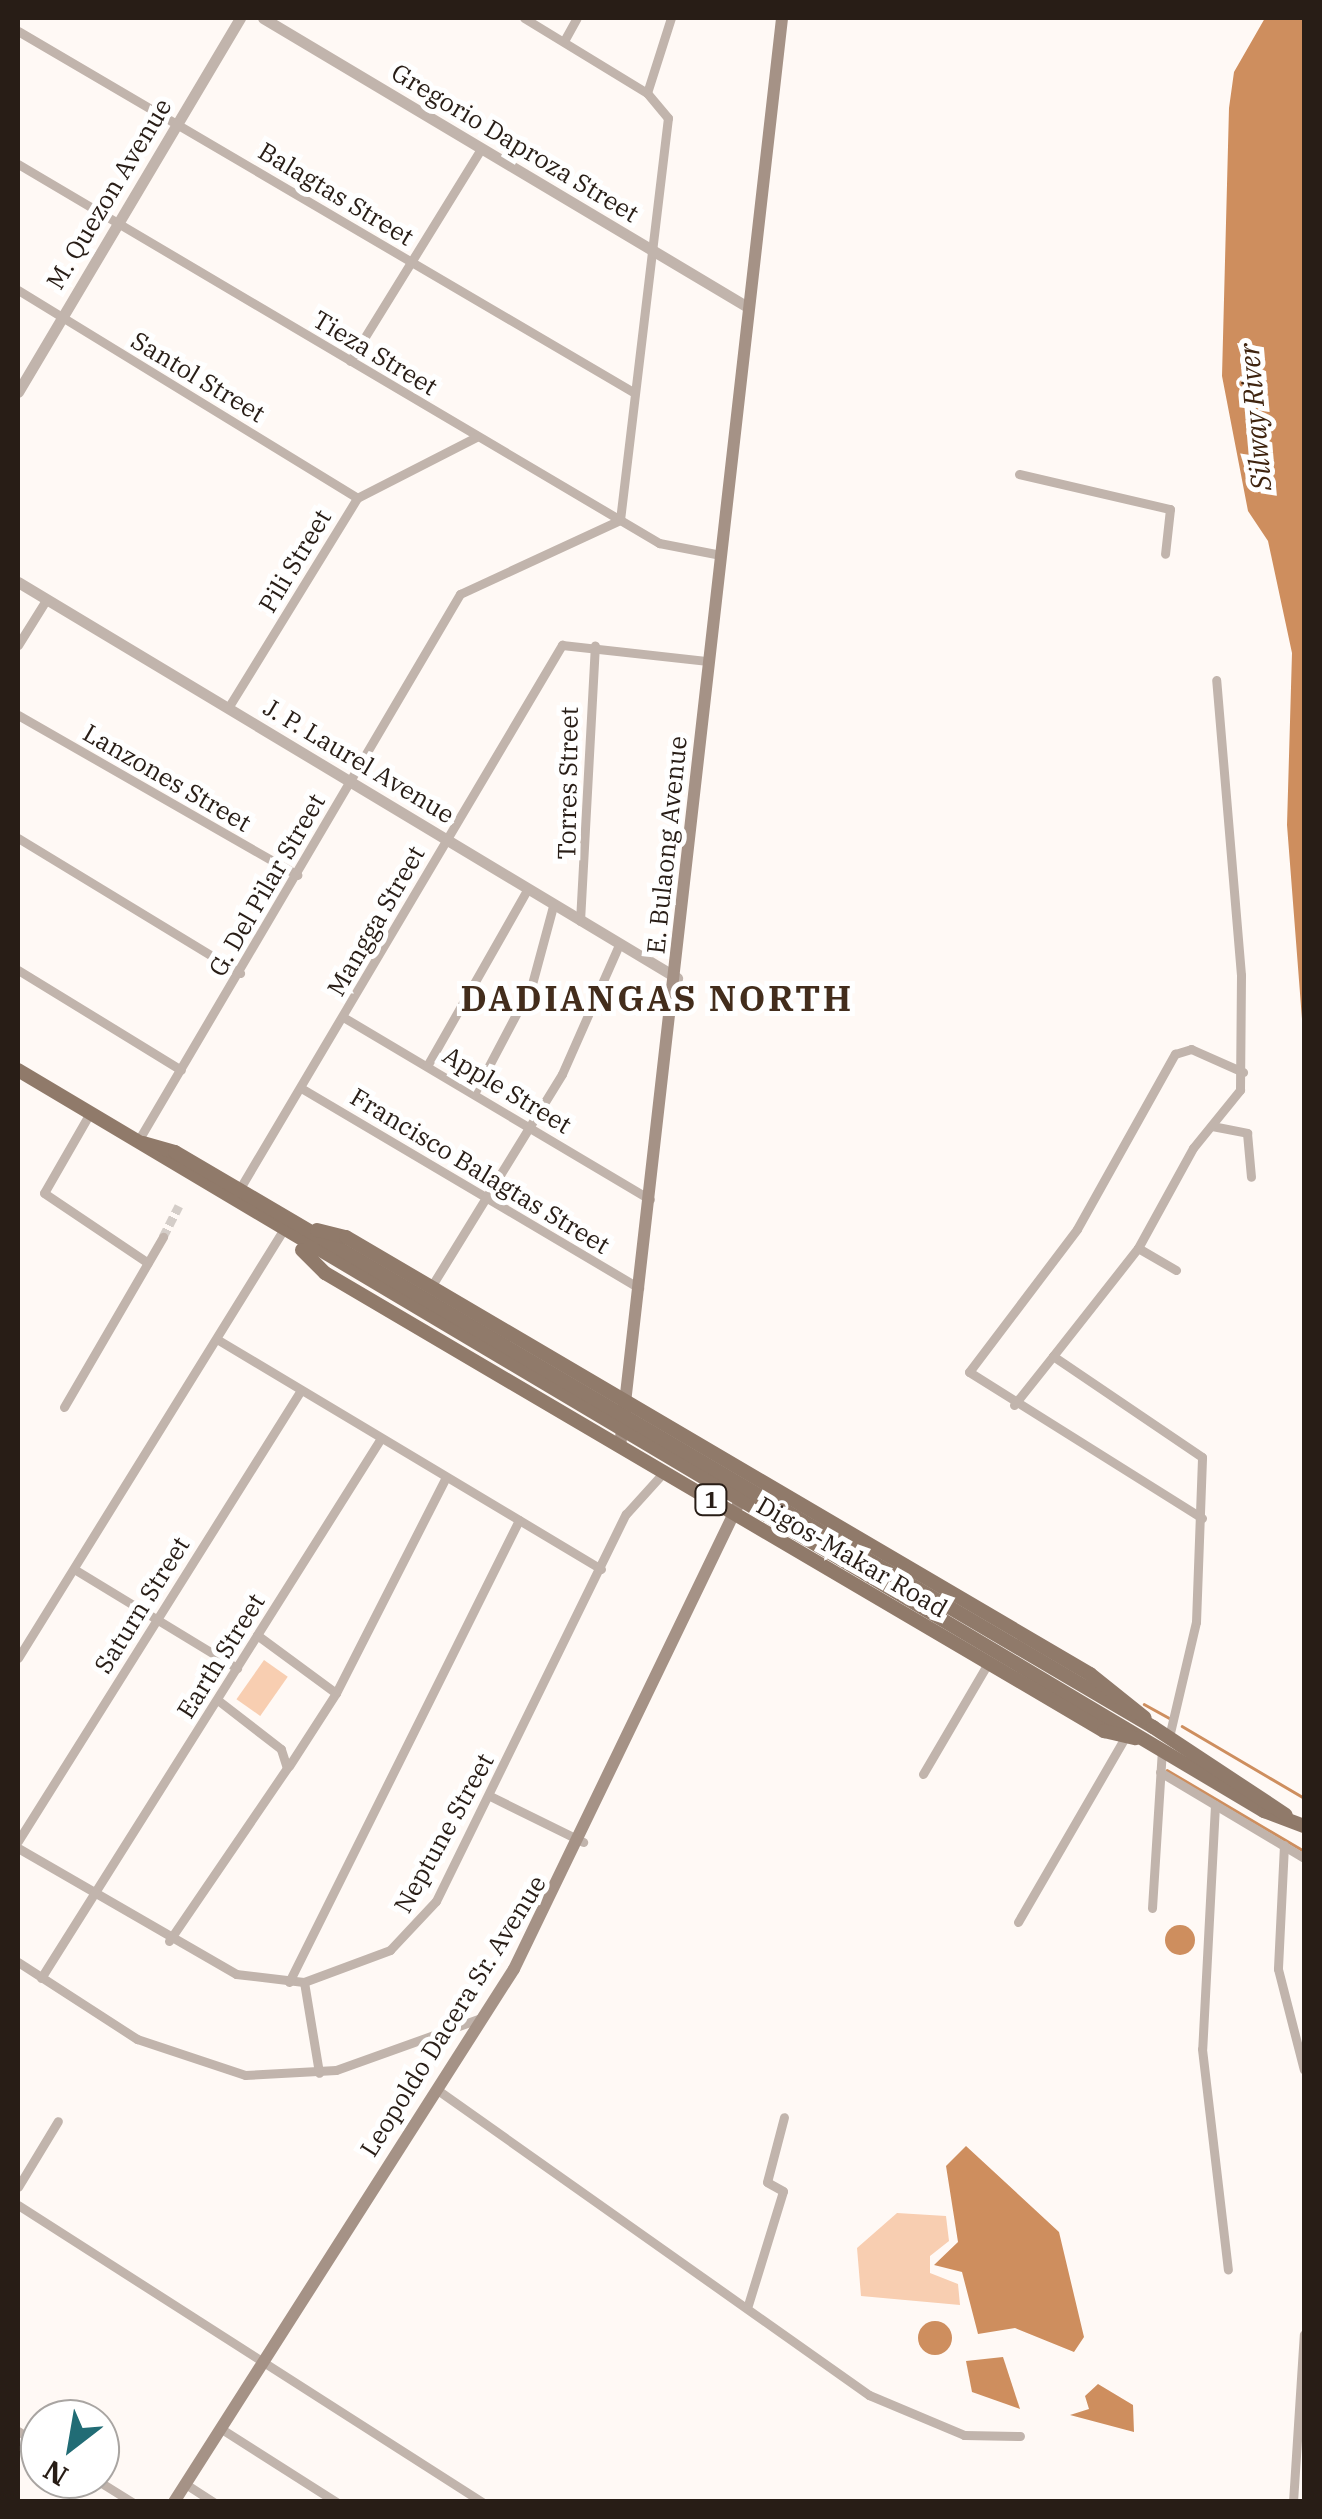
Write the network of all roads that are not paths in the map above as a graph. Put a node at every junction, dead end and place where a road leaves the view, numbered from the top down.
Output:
1 (240, 18) edge
2 (263, 18) edge
3 (524, 18) edge
4 (577, 18) edge
5 (671, 18) edge
6 (782, 18) edge
7 (18, 32) edge
8 (564, 41) junction
9 (647, 92) junction
10 (176, 123) junction
11 (480, 149) junction
12 (18, 164) edge
13 (118, 222) junction
14 (653, 252) junction
15 (410, 262) junction
16 (18, 290) edge
17 (746, 306) junction
18 (62, 318) junction
19 (350, 361) junction
20 (18, 392) edge
21 (633, 392) junction
22 (476, 436) junction
23 (1020, 474) dead end
24 (356, 498) junction
25 (620, 520) junction
26 (721, 554) junction
27 (1165, 554) dead end
28 (18, 582) edge
29 (46, 600) junction
30 (595, 645) junction
31 (18, 646) edge
32 (708, 661) junction
33 (1216, 680) dead end
34 (228, 708) junction
35 (18, 715) edge
36 (351, 782) junction
37 (18, 838) edge
38 (446, 840) junction
39 (297, 875) junction
40 (527, 890) junction
41 (553, 906) junction
42 (580, 922) junction
43 (618, 945) junction
44 (18, 970) edge
45 (240, 973) junction
46 (677, 978) junction
47 (343, 1016) junction
48 (427, 1066) junction
49 (18, 1070) edge
50 (182, 1070) junction
51 (1243, 1072) junction
52 (301, 1088) junction
53 (474, 1094) junction
54 (90, 1113) junction
55 (529, 1126) junction
56 (1212, 1126) junction
57 (138, 1141) junction
58 (1251, 1177) dead end
59 (239, 1190) junction
60 (485, 1198) junction
61 (650, 1198) junction
62 (290, 1228) junction
63 (162, 1237) tunnel mouth
64 (1138, 1248) junction
65 (148, 1263) junction
66 (1176, 1270) dead end
67 (431, 1287) junction
68 (639, 1288) junction
69 (220, 1341) junction
70 (1053, 1356) junction
71 (301, 1390) junction
72 (627, 1402) junction
73 (1014, 1405) junction
74 (64, 1407) dead end
75 (382, 1438) junction
76 (620, 1447) junction
77 (664, 1472) junction
78 (752, 1476) junction
79 (446, 1477) junction
80 (734, 1514) junction
81 (1202, 1518) junction
82 (519, 1520) junction
83 (74, 1569) junction
84 (601, 1569) junction
85 (157, 1618) junction
86 (257, 1635) junction
87 (18, 1658) edge
88 (988, 1663) junction
89 (237, 1668) junction
90 (336, 1693) junction
91 (219, 1701) junction
92 (1150, 1733) junction
93 (1126, 1736) junction
94 (1166, 1743) junction
95 (287, 1768) junction
96 (1160, 1772) junction
97 (924, 1774) dead end
98 (490, 1796) junction
99 (1215, 1805) junction
100 (1304, 1826) edge
101 (582, 1842) junction
102 (18, 1844) edge
103 (1284, 1845) junction
104 (1304, 1858) edge
105 (92, 1894) junction
106 (1152, 1908) dead end
107 (1018, 1922) dead end
108 (169, 1941) junction
109 (18, 1962) edge
110 (41, 1978) junction
111 (289, 1982) junction
112 (304, 1982) junction
113 (486, 2016) junction
114 (1304, 2070) edge
115 (318, 2073) junction
116 (439, 2091) junction
117 (784, 2117) dead end
118 (58, 2121) dead end
119 (18, 2188) edge
120 (18, 2205) edge
121 (1228, 2269) dead end
122 (748, 2306) junction
123 (1304, 2334) edge
124 (262, 2354) junction
125 (218, 2426) junction
126 (1020, 2436) dead end
127 (184, 2483) junction
128 (174, 2502) edge
129 (214, 2502) edge
130 (336, 2502) edge
131 (482, 2502) edge
132 (1294, 2502) edge

1 - 10 street, M. Quezon Avenue
2 - 11 street, Gregorio Daproza Street
3 - 8 street
4 - 8 street
5 - 9 street
6 - 17 main road, E. Bulaong Avenue
7 - 10 street, Balagtas Street
8 - 9 street
9 - 14 street
10 - 13 street, M. Quezon Avenue
10 - 15 street, Balagtas Street
11 - 14 street, Gregorio Daproza Street
11 - 15 street
12 - 13 street, Tieza Street
13 - 18 street, M. Quezon Avenue
13 - 19 street, Tieza Street
14 - 17 street, Gregorio Daproza Street
14 - 21 street
15 - 19 street
15 - 21 street, Balagtas Street
16 - 18 street, Santol Street
17 - 26 main road, E. Bulaong Avenue
18 - 20 street, M. Quezon Avenue
18 - 24 street, Santol Street
19 - 22 street, Tieza Street
21 - 25 street
22 - 24 street, Pili Street
22 - 25 street, Tieza Street
23 - 27 street
24 - 34 street, Pili Street
25 - 26 street, Tieza Street
25 - 36 street, G. Del Pilar Street
26 - 32 main road, E. Bulaong Avenue
28 - 29 street, J. P. Laurel Avenue
29 - 31 street
29 - 34 street, J. P. Laurel Avenue
30 - 32 street, Mangga Street
30 - 38 street, Mangga Street
30 - 42 street, Torres Street
32 - 46 main road, E. Bulaong Avenue
33 - 51 street
34 - 36 street, J. P. Laurel Avenue
35 - 39 street, Lanzones Street
36 - 38 street, J. P. Laurel Avenue
36 - 39 street, G. Del Pilar Street
37 - 45 street
38 - 40 street, J. P. Laurel Avenue
38 - 47 street, Mangga Street
39 - 45 street, G. Del Pilar Street
40 - 41 street, J. P. Laurel Avenue
40 - 48 street
41 - 42 street, J. P. Laurel Avenue
41 - 53 street
42 - 43 street, J. P. Laurel Avenue
43 - 46 street, J. P. Laurel Avenue
43 - 55 street
44 - 50 street
45 - 50 street, G. Del Pilar Street
46 - 61 main road, E. Bulaong Avenue
47 - 48 street, Apple Street
47 - 52 street, Mangga Street
48 - 53 street, Apple Street
49 - 54 main road, Digos-Makar Road / 1
50 - 57 street, G. Del Pilar Street
51 - 56 street
51 - 73 street
52 - 59 street, Mangga Street
52 - 60 street, Francisco Balagtas Street
53 - 55 street, Apple Street
54 - 57 main road, Digos-Makar Road / 1
54 - 65 street
55 - 60 street
55 - 61 street, Apple Street
56 - 58 street
56 - 64 street
57 - 59 main road, Digos-Makar Road / 1
57 - 62 main road, Digos-Makar Road / 1
59 - 62 main road, Digos-Makar Road / 1
60 - 67 street
60 - 68 street, Francisco Balagtas Street
61 - 68 main road, E. Bulaong Avenue
62 - 67 main road, Digos-Makar Road / 1
62 - 69 street
62 - 76 main road, Digos-Makar Road / 1
62 - 92 main road, Digos-Makar Road / 1
63 - 65 street
64 - 66 street
64 - 70 street
65 - 74 street
67 - 72 main road, Digos-Makar Road / 1
68 - 72 main road, E. Bulaong Avenue
69 - 71 street
69 - 83 street
70 - 73 street
70 - 81 street
71 - 75 street
71 - 85 street, Saturn Street
72 - 76 main road, E. Bulaong Avenue
72 - 78 main road, Digos-Makar Road / 1
73 - 81 street
75 - 79 street
75 - 86 street, Earth Street
76 - 77 main road, Digos-Makar Road / 1
77 - 80 main road, Digos-Makar Road / 1
77 - 84 street, Neptune Street
78 - 80 main road, Leopoldo Dacera Sr. Avenue
78 - 92 main road, Digos-Makar Road / 1
79 - 82 street
79 - 90 street
80 - 88 main road, Digos-Makar Road / 1
80 - 101 main road, Leopoldo Dacera Sr. Avenue
81 - 94 street
82 - 84 street
82 - 111 street
83 - 85 street
83 - 87 street
84 - 98 street, Neptune Street
85 - 89 street
85 - 102 street, Saturn Street
86 - 89 street, Earth Street
86 - 90 street
88 - 93 main road, Digos-Makar Road / 1
88 - 97 street
89 - 91 street, Earth Street
90 - 95 street
91 - 95 street
91 - 105 street, Earth Street
92 - 93 main road, Digos-Makar Road / 1
92 - 94 main road, Digos-Makar Road / 1
93 - 107 street
94 - 96 street
94 - 100 main road, Digos-Makar Road / 1
95 - 108 street
96 - 99 street
96 - 106 street
98 - 101 street
98 - 112 street, Neptune Street
99 - 103 street
99 - 121 street
101 - 113 main road, Leopoldo Dacera Sr. Avenue
102 - 105 street, Neptune Street
103 - 104 street
103 - 114 street
105 - 108 street, Neptune Street
105 - 110 street, Earth Street
108 - 111 street, Neptune Street
109 - 110 street
110 - 115 street
111 - 112 street, Neptune Street
112 - 115 street
113 - 115 street
113 - 116 main road, Leopoldo Dacera Sr. Avenue
116 - 122 street
116 - 124 main road, Leopoldo Dacera Sr. Avenue
117 - 122 street
118 - 119 street
120 - 124 street
122 - 126 street
123 - 132 street
124 - 125 main road, Leopoldo Dacera Sr. Avenue
124 - 131 street
125 - 127 main road, Leopoldo Dacera Sr. Avenue
125 - 130 street
127 - 128 main road, Leopoldo Dacera Sr. Avenue
127 - 129 street

